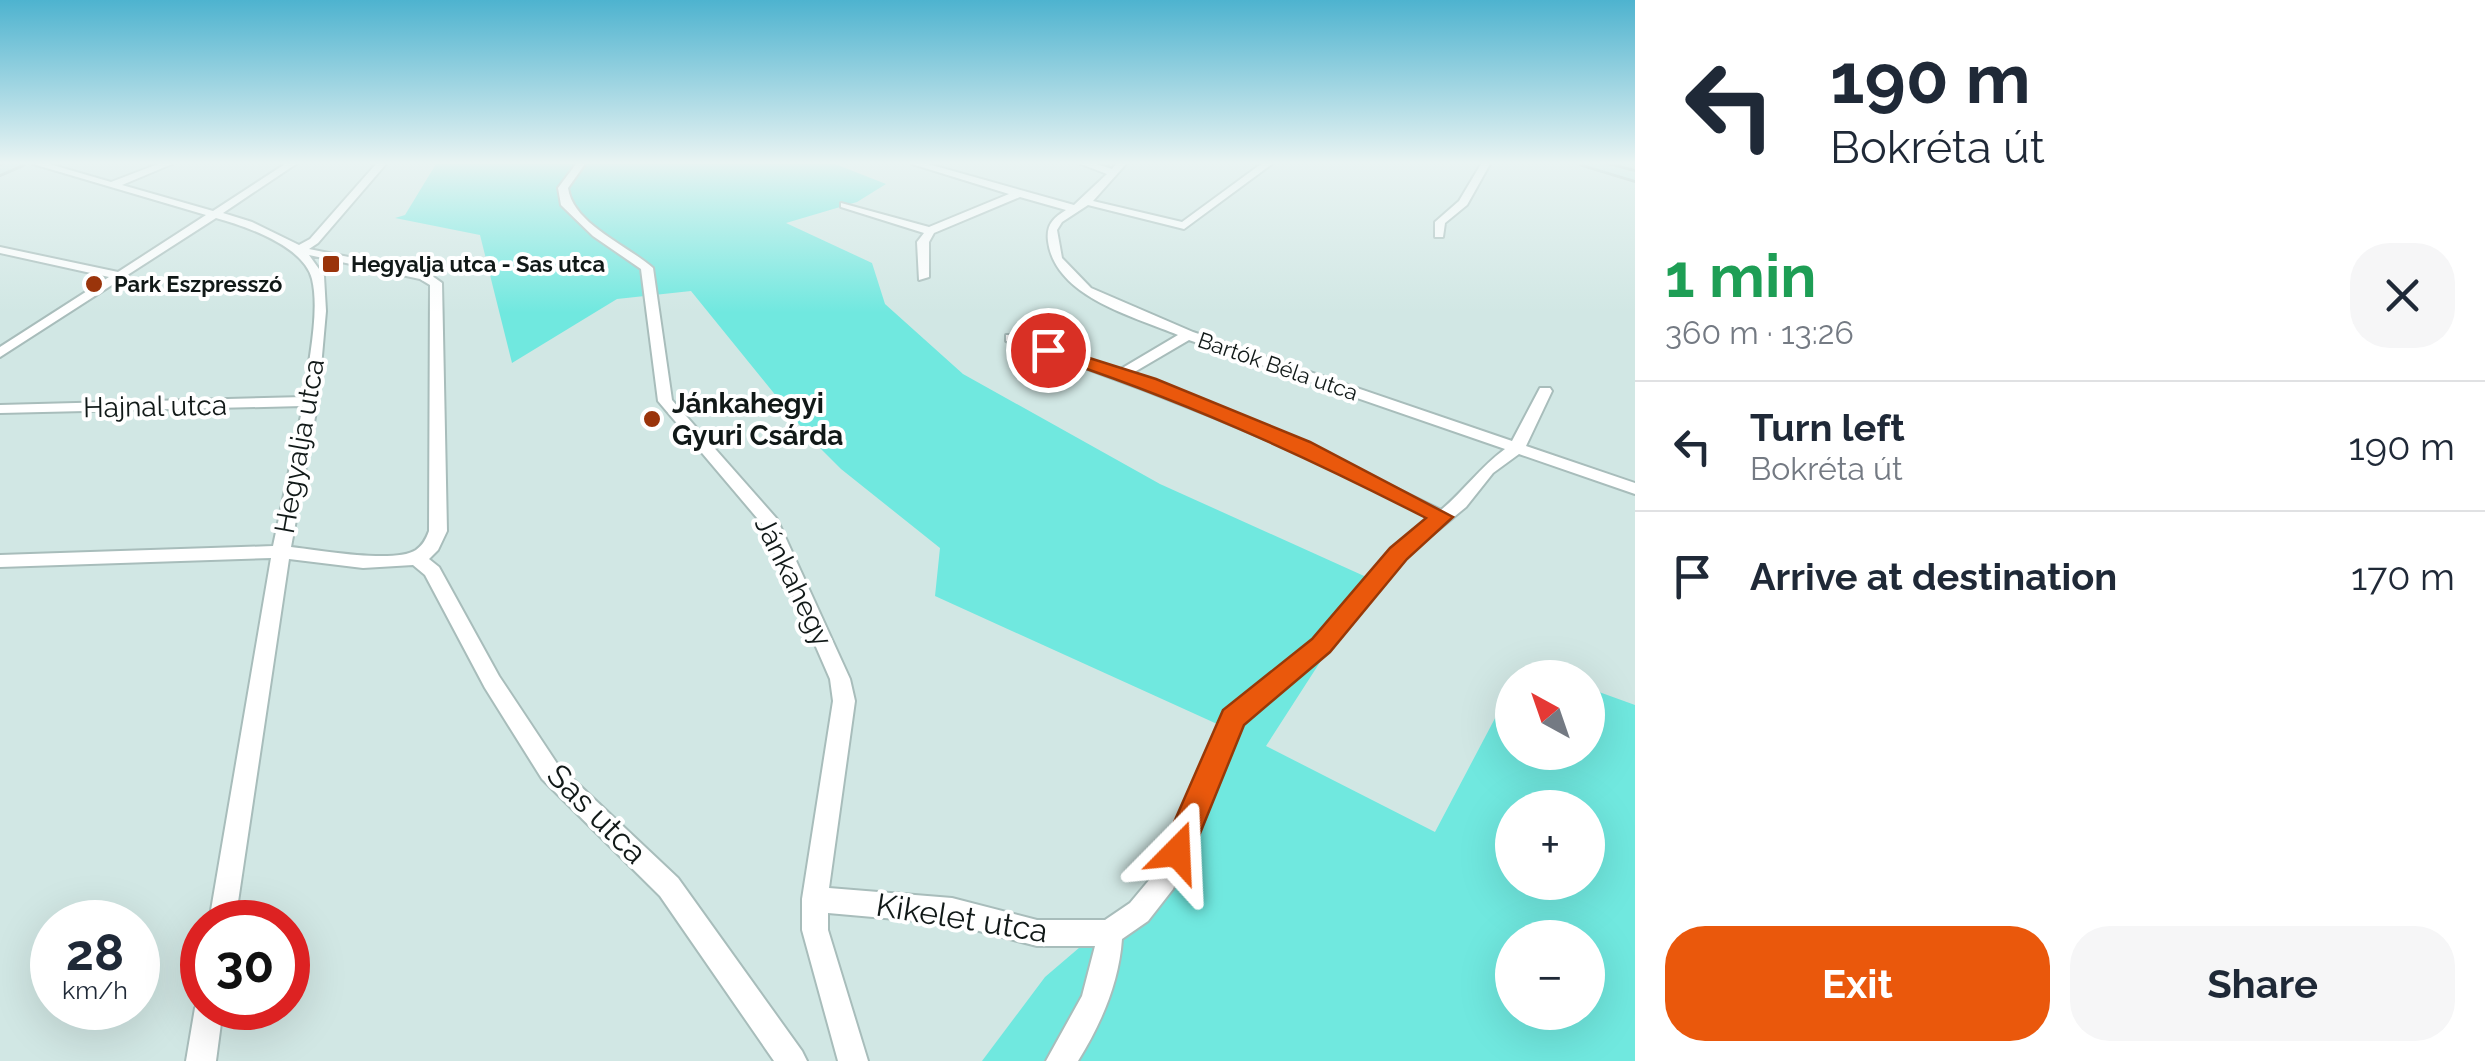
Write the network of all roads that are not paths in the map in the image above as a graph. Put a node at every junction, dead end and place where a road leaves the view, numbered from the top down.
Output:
1 (201, 214) edge
2 (217, 214) edge
3 (338, 214) edge
4 (576, 214) edge
5 (872, 214) edge
6 (973, 214) edge
7 (1066, 214) edge
8 (1133, 214) edge
9 (1201, 214) edge
10 (1450, 214) edge
11 (212, 217) junction
12 (930, 232) junction
13 (1439, 236) dead end
14 (0, 250) edge
15 (299, 250) junction
16 (121, 276) junction
17 (924, 277) dead end
18 (1188, 335) junction
19 (1011, 338) dead end
20 (0, 353) edge
21 (1122, 374) junction
22 (1545, 391) dead end
23 (311, 401) junction
24 (0, 409) edge
25 (1517, 448) junction
26 (1635, 489) edge
27 (1442, 517) junction
28 (280, 552) junction
29 (417, 559) junction
30 (0, 560) edge
31 (815, 898) junction
32 (225, 900) edge
33 (1109, 932) junction
34 (205, 1030) edge
35 (200, 1061) edge
36 (792, 1061) edge
37 (853, 1061) edge
38 (1061, 1061) edge

1 - 11 street
2 - 11 street
3 - 15 street
4 - 31 street, Jánkahegy
5 - 12 street
6 - 12 street
7 - 18 street, Bartók Béla utca
8 - 9 street
10 - 13 street
11 - 15 street
11 - 16 street
12 - 17 street
14 - 16 street
15 - 23 street, Hegyalja utca
15 - 29 street
16 - 20 street
18 - 21 street
18 - 25 street, Bartók Béla utca
19 - 21 street
21 - 27 street
22 - 25 street
23 - 24 street, Hajnal utca
23 - 28 street, Hegyalja utca
25 - 26 street, Bartók Béla utca
25 - 27 street
27 - 33 street
28 - 29 street
28 - 30 street
28 - 32 street, Hegyalja utca
29 - 36 street, Sas utca
31 - 33 street, Kikelet utca
31 - 37 street, Jánkahegy
33 - 38 street
34 - 35 street

